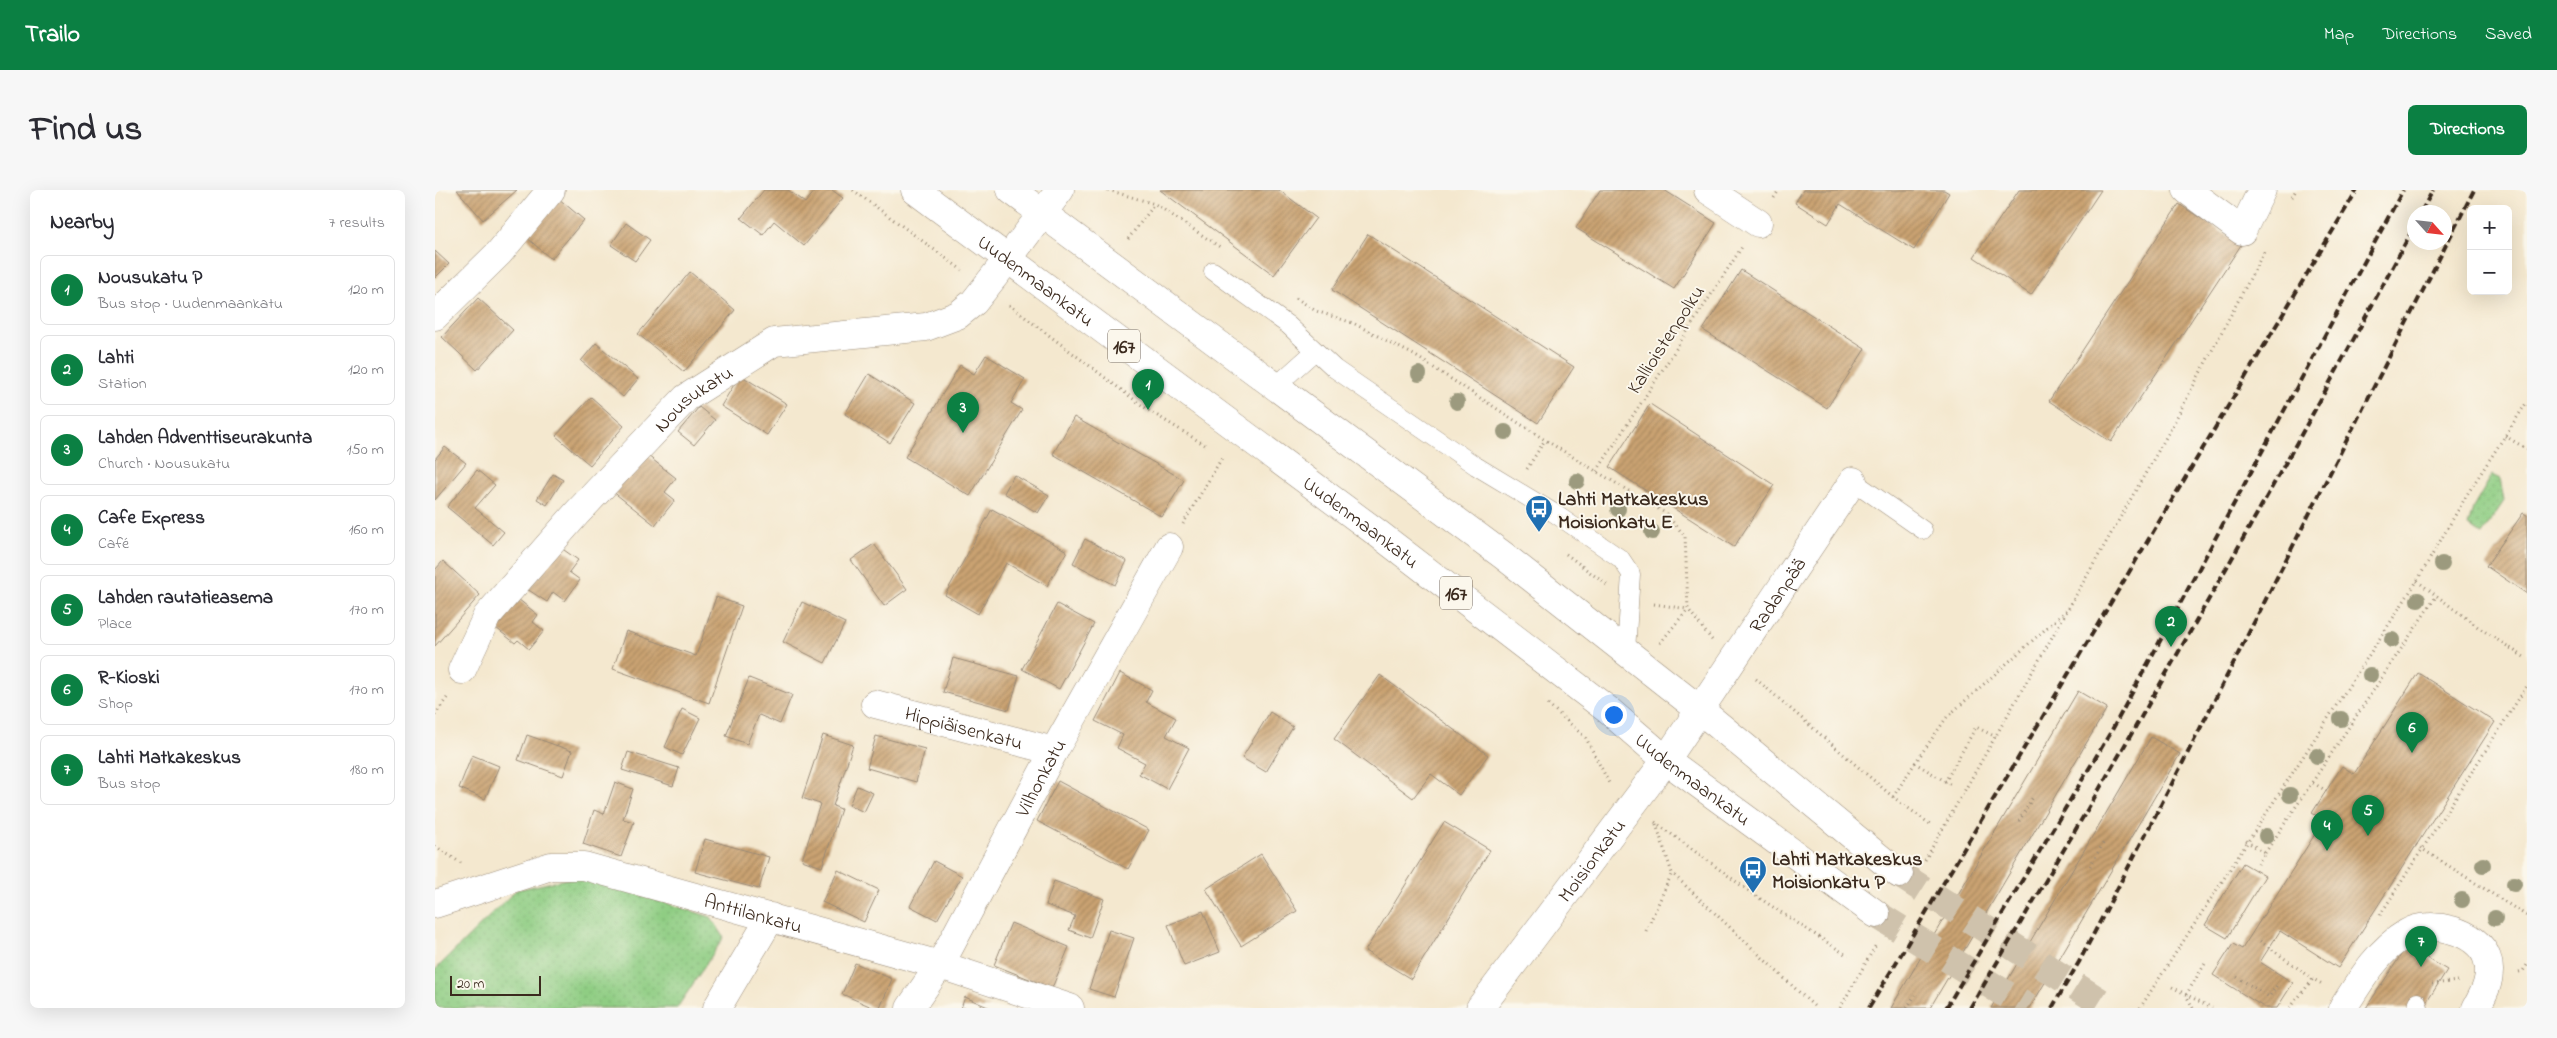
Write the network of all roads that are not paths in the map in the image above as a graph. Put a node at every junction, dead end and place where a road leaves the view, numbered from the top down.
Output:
1 (551, 190) edge
2 (915, 190) edge
3 (1011, 190) edge
4 (1060, 190) edge
5 (1708, 190) edge
6 (2187, 190) edge
7 (2262, 190) edge
8 (1042, 214) junction
9 (1758, 223) road end
10 (1007, 260) junction
11 (1213, 271) dead end
12 (435, 316) edge
13 (1315, 351) junction
14 (1277, 385) junction
15 (1853, 481) joint
16 (1923, 530) dead end
17 (1169, 547) road end
18 (1627, 651) junction
19 (462, 670) dead end
20 (875, 704) dead end
21 (1700, 710) junction
22 (1054, 751) junction
23 (1666, 760) junction
24 (1911, 869) tunnel mouth
25 (435, 904) edge
26 (771, 917) junction
27 (1877, 927) tunnel mouth
28 (939, 966) junction
29 (717, 1008) edge
30 (910, 1008) edge
31 (1070, 1008) edge
32 (1480, 1008) edge
33 (2343, 1008) edge
34 (2476, 1008) edge

1 - 12 street
2 - 10 street, Uudenmaankatu / 167
3 - 8 street
4 - 8 street, Nousukatu
5 - 9 street
6 - 7 street
8 - 10 street, Nousukatu
8 - 14 street
10 - 19 street, Nousukatu
10 - 23 street, Uudenmaankatu / 167
11 - 13 lane
13 - 14 lane
13 - 18 lane
14 - 18 street
15 - 16 lane
15 - 21 street, Radanpää
17 - 22 street, Vilhonkatu
18 - 21 street
20 - 22 street, Hippiäisenkatu
21 - 23 street, Moisionkatu
21 - 24 street
22 - 28 street, Vilhonkatu
23 - 27 street, Uudenmaankatu / 167
23 - 32 street, Moisionkatu
25 - 26 street, Anttilankatu
26 - 28 street, Anttilankatu
26 - 29 street
28 - 30 street, Vilhonkatu
28 - 31 street, Anttilankatu
33 - 34 street

